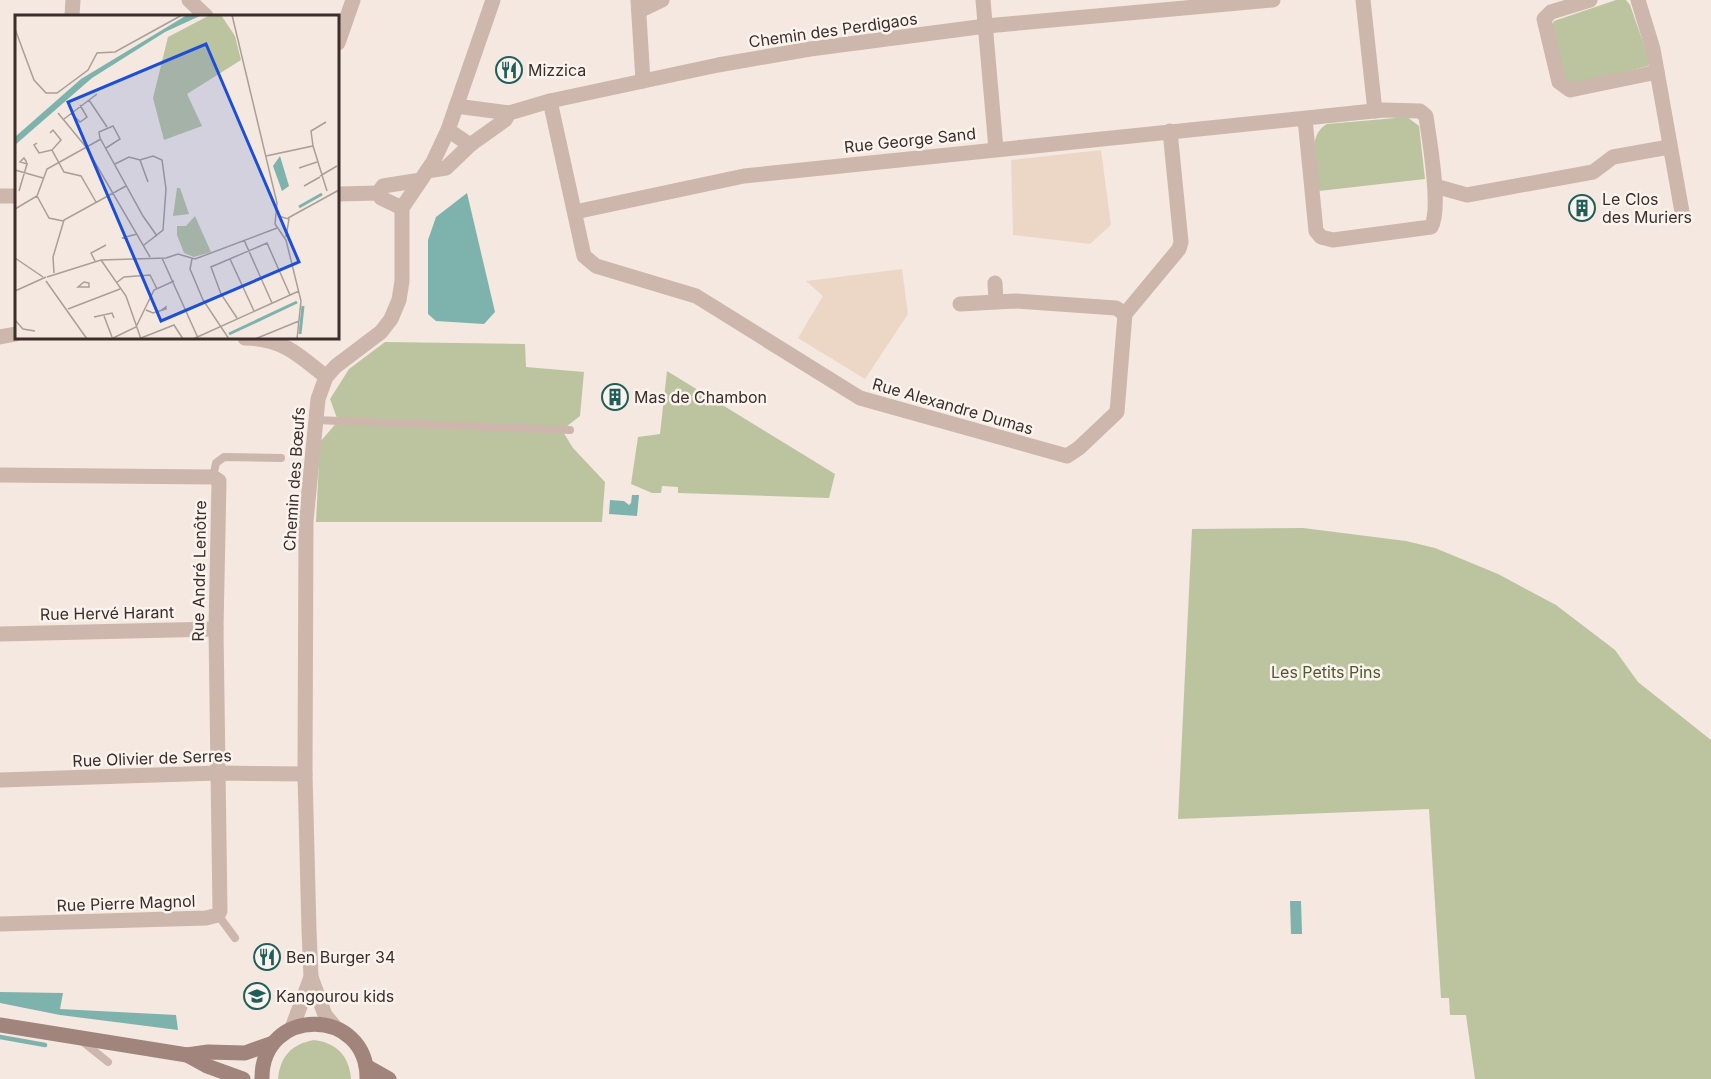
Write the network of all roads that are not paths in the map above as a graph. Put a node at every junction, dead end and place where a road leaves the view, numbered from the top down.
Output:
1 (73, 0) edge
2 (189, 0) edge
3 (353, 0) edge
4 (493, 0) edge
5 (662, 0) edge
6 (983, 0) edge
7 (1274, 0) edge
8 (1364, 0) edge
9 (1590, 0) edge
10 (1638, 0) edge
11 (638, 5) edge
12 (72, 15) edge
13 (205, 15) edge
14 (986, 26) junction
15 (339, 40) edge
16 (1657, 72) junction
17 (644, 81) junction
18 (550, 101) junction
19 (456, 106) junction
20 (1375, 111) junction
21 (509, 113) junction
22 (1305, 119) junction
23 (448, 130) junction
24 (1170, 131) junction
25 (470, 145) junction
26 (1669, 147) junction
27 (996, 149) junction
28 (424, 176) junction
29 (1435, 186) junction
30 (339, 194) edge
31 (378, 194) junction
32 (402, 208) junction
33 (575, 212) junction
34 (1682, 212) dead end
35 (995, 283) dead end
36 (996, 302) junction
37 (960, 304) dead end
38 (1125, 314) junction
39 (15, 334) edge
40 (0, 337) edge
41 (264, 339) edge
42 (326, 377) junction
43 (315, 420) junction
44 (570, 430) dead end
45 (281, 458) dead end
46 (0, 476) edge
47 (213, 477) junction
48 (216, 628) junction
49 (0, 634) edge
50 (218, 773) junction
51 (305, 774) junction
52 (0, 780) edge
53 (218, 915) junction
54 (0, 924) edge
55 (235, 938) dead end
56 (311, 977) junction
57 (0, 1025) edge
58 (292, 1028) junction
59 (336, 1028) junction
60 (77, 1037) junction
61 (273, 1043) junction
62 (187, 1055) junction
63 (108, 1062) dead end
64 (367, 1073) edge
65 (243, 1079) edge
66 (261, 1079) edge
67 (389, 1079) edge

1 - 12 street
2 - 13 street
3 - 15 street
4 - 19 street
5 - 11 street
6 - 14 street
7 - 14 street, Chemin des Perdigaos
8 - 20 street
9 - 16 street
10 - 16 street
11 - 17 street
14 - 17 street, Chemin des Perdigaos
14 - 27 street
16 - 26 street
17 - 18 street, Chemin des Perdigaos
18 - 21 street, Chemin des Perdigaos
18 - 33 street, Rue Alexandre Dumas
19 - 21 street, Chemin des Perdigaos
19 - 23 street
20 - 22 street, Rue George Sand
20 - 29 street, Rue George Sand
21 - 25 street, Chemin des Perdigaos
22 - 24 street, Rue George Sand
22 - 29 street
23 - 25 street
23 - 28 street
24 - 27 street, Rue George Sand
24 - 38 street
25 - 28 street, Chemin des Perdigaos
26 - 29 street
26 - 34 street
27 - 33 street, Rue George Sand
28 - 31 street, Chemin des Perdigaos
28 - 32 street
30 - 31 street
31 - 32 street
32 - 42 street
33 - 38 street, Rue Alexandre Dumas
35 - 36 street
36 - 37 street
36 - 38 street
39 - 40 street
41 - 42 street
42 - 43 street, Chemin des Bœufs
43 - 44 lane
43 - 51 street, Chemin des Bœufs
45 - 47 lane
46 - 47 street, Rue André Lenôtre
47 - 48 street, Rue André Lenôtre
48 - 49 street, Rue Hervé Harant
48 - 50 street, Rue André Lenôtre
50 - 51 street, Rue Olivier de Serres
50 - 52 street, Rue Olivier de Serres
50 - 53 street, Rue Pierre Magnol
51 - 56 street, Chemin des Bœufs
53 - 54 street, Rue Pierre Magnol
53 - 55 lane
56 - 58 street, Chemin des Bœufs
56 - 59 street, Chemin des Bœufs
57 - 60 main road
58 - 59 main road
58 - 61 main road
59 - 64 main road
60 - 62 main road
60 - 63 lane
61 - 62 main road
61 - 66 main road
62 - 65 main road
64 - 67 main road

